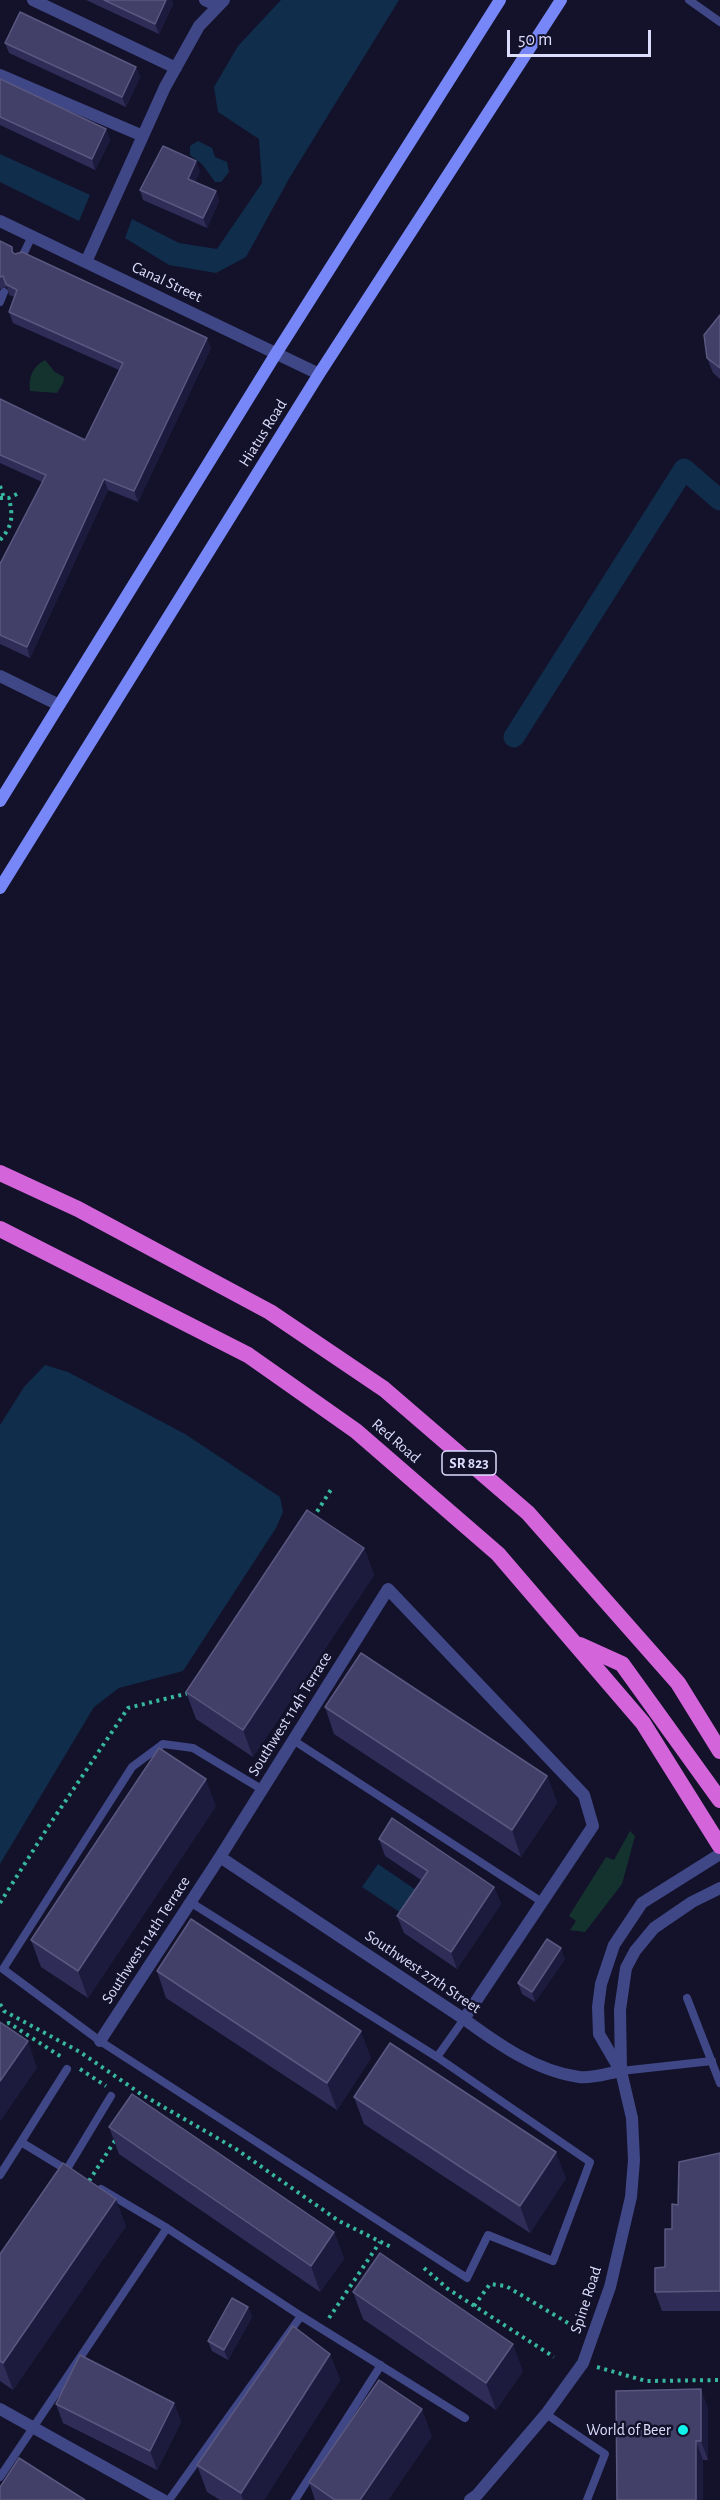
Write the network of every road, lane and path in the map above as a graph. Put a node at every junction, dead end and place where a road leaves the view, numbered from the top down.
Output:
1 (33, 0) edge
2 (205, 0) edge
3 (500, 0) edge
4 (561, 0) edge
5 (689, 0) edge
6 (221, 3) edge
7 (720, 22) edge
8 (176, 68) junction
9 (0, 75) edge
10 (143, 136) junction
11 (0, 221) edge
12 (32, 236) junction
13 (21, 259) edge
14 (86, 262) junction
15 (4, 292) edge
16 (0, 302) edge
17 (277, 352) junction
18 (319, 374) junction
19 (0, 486) edge
20 (21, 492) dead end
21 (4, 498) edge
22 (0, 540) edge
23 (0, 676) edge
24 (59, 705) junction
25 (0, 801) edge
26 (0, 888) edge
27 (0, 1173) edge
28 (0, 1229) edge
29 (332, 1488) dead end
30 (307, 1528) edge
31 (574, 1642) junction
32 (196, 1688) edge
33 (293, 1740) junction
34 (720, 1750) edge
35 (262, 1790) junction
36 (720, 1800) edge
37 (720, 1846) edge
38 (720, 1854) edge
39 (220, 1857) junction
40 (720, 1888) edge
41 (190, 1902) junction
42 (542, 1902) junction
43 (0, 1903) edge
44 (687, 1998) dead end
45 (0, 2004) edge
46 (464, 2019) junction
47 (100, 2041) junction
48 (437, 2057) junction
49 (712, 2061) junction
50 (67, 2070) dead end
51 (621, 2071) junction
52 (720, 2083) edge
53 (111, 2096) dead end
54 (144, 2096) junction
55 (140, 2102) edge
56 (118, 2134) edge
57 (21, 2142) junction
58 (71, 2172) junction
59 (0, 2175) edge
60 (61, 2180) edge
61 (88, 2182) joint
62 (167, 2228) junction
63 (380, 2242) junction
64 (397, 2250) dead end
65 (422, 2266) dead end
66 (474, 2306) junction
67 (301, 2316) junction
68 (568, 2323) dead end
69 (322, 2329) junction
70 (554, 2357) dead end
71 (583, 2363) junction
72 (381, 2365) junction
73 (720, 2380) edge
74 (0, 2409) edge
75 (546, 2414) junction
76 (465, 2418) dead end
77 (33, 2427) junction
78 (0, 2477) edge
79 (476, 2498) edge
80 (163, 2500) edge
81 (169, 2500) edge
82 (295, 2500) edge
83 (587, 2500) edge

1 - 8 street
2 - 6 street
3 - 17 main road, Hiatus Road
4 - 18 main road, Hiatus Road
5 - 7 lane
6 - 8 street
8 - 10 street
9 - 10 street
10 - 14 street
11 - 12 street, Canal Street
12 - 13 lane
12 - 14 street, Canal Street
14 - 17 street, Canal Street
15 - 16 lane
17 - 18 street, Canal Street
17 - 24 main road, Hiatus Road
18 - 26 main road, Hiatus Road
19 - 21 path
20 - 21 path
21 - 22 path
23 - 24 street
24 - 25 main road, Hiatus Road
27 - 34 highway, Red Road / SR 823
28 - 31 highway, Red Road / SR 823
29 - 30 path
31 - 36 highway
31 - 37 highway, Red Road / SR 823
32 - 43 path
33 - 35 street, Southwest 114h Terrace
33 - 42 lane
33 - 42 street, Southwest 114h Terrace
35 - 39 street, Southwest 114h Terrace
35 - 47 lane
38 - 51 street, Spine Road
39 - 41 street, Southwest 114th Terrace
39 - 46 street, Southwest 27th Street
40 - 51 street, Spine Road
41 - 47 street, Southwest 114th Terrace
41 - 48 lane
42 - 46 street
44 - 49 lane
45 - 54 path
46 - 48 lane
46 - 51 street, Southwest 27th Street
47 - 48 lane
49 - 51 lane
49 - 52 lane
50 - 57 lane
51 - 71 street, Spine Road
53 - 58 lane
54 - 55 path
54 - 63 path
56 - 61 path
57 - 58 lane
57 - 59 lane
58 - 60 lane
61 - 62 lane
62 - 67 lane
62 - 77 lane
63 - 64 path
63 - 69 path
65 - 66 path
66 - 68 path
66 - 70 path
67 - 69 lane
67 - 81 lane
69 - 72 lane
71 - 73 path
71 - 75 street, Spine Road
72 - 76 lane
72 - 82 lane
74 - 77 street
75 - 79 street, Spine Road
75 - 83 lane
77 - 78 lane
77 - 80 street

